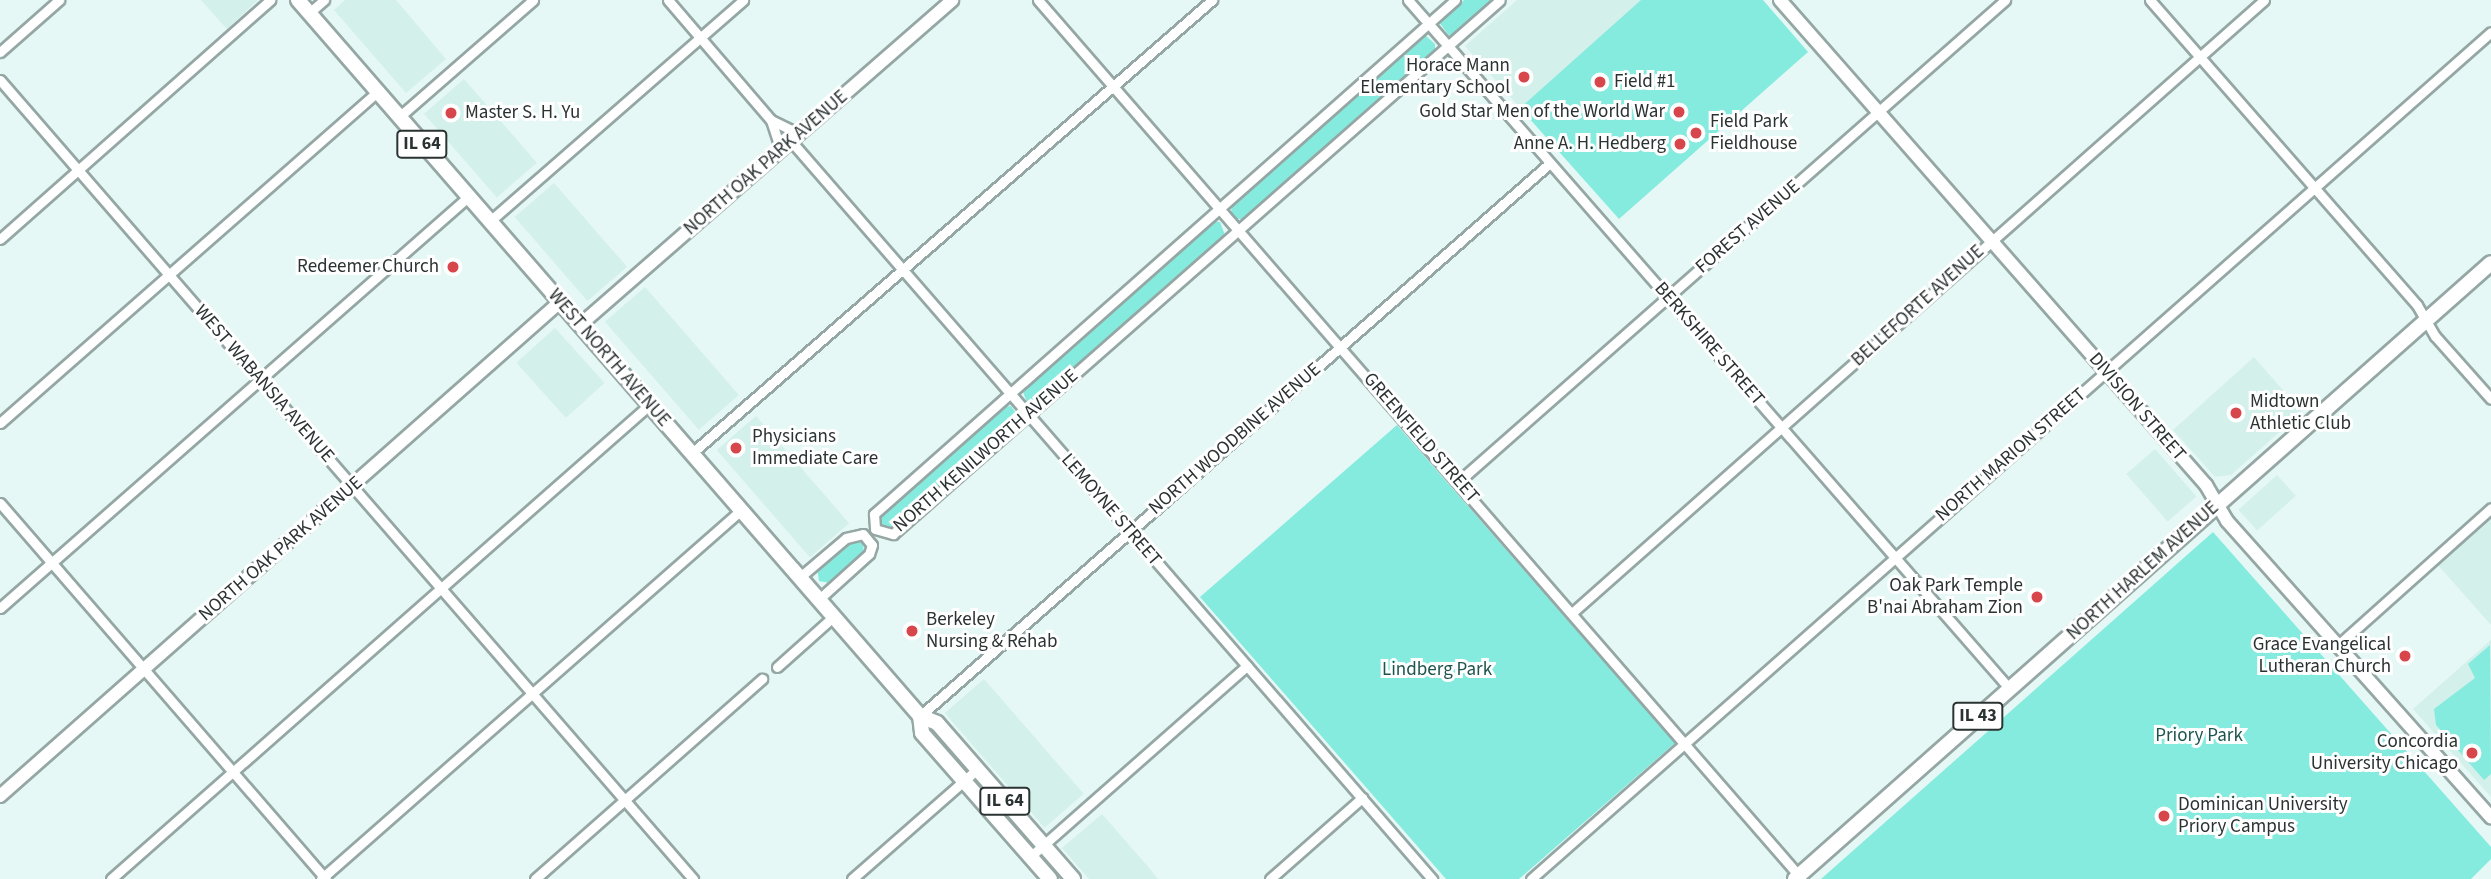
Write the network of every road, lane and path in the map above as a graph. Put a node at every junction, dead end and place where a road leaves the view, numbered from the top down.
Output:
1 (60, 0) edge
2 (270, 0) edge
3 (298, 0) edge
4 (324, 0) edge
5 (533, 0) edge
6 (668, 0) edge
7 (743, 0) edge
8 (952, 0) edge
9 (1038, 0) edge
10 (1212, 0) edge
11 (1408, 0) edge
12 (1455, 0) edge
13 (1500, 0) edge
14 (1780, 0) edge
15 (2005, 0) edge
16 (2150, 0) edge
17 (2264, 0) edge
18 (309, 13) junction
19 (1429, 23) junction
20 (2491, 32) edge
21 (700, 37) junction
22 (1448, 46) junction
23 (0, 52) edge
24 (2200, 57) junction
25 (0, 80) edge
26 (1112, 86) junction
27 (377, 92) junction
28 (1878, 112) junction
29 (400, 117) junction
30 (771, 120) junction
31 (791, 141) junction
32 (1550, 163) junction
33 (78, 170) junction
34 (2314, 188) junction
35 (468, 197) junction
36 (1220, 208) junction
37 (490, 221) junction
38 (1239, 230) junction
39 (0, 239) edge
40 (1991, 241) junction
41 (2491, 262) edge
42 (902, 270) junction
43 (170, 276) junction
44 (1668, 297) junction
45 (561, 302) junction
46 (2426, 320) junction
47 (580, 325) junction
48 (1340, 347) junction
49 (2106, 372) junction
50 (260, 380) junction
51 (1010, 394) junction
52 (2491, 399) edge
53 (649, 405) junction
54 (1029, 415) junction
55 (0, 423) edge
56 (1781, 427) junction
57 (692, 453) junction
58 (1459, 481) junction
59 (353, 487) junction
60 (0, 503) edge
61 (2218, 504) junction
62 (2491, 508) edge
63 (741, 510) junction
64 (1130, 532) junction
65 (1895, 558) junction
66 (52, 563) junction
67 (800, 577) junction
68 (441, 588) junction
69 (819, 599) junction
70 (0, 608) edge
71 (1573, 612) junction
72 (834, 616) junction
73 (2338, 645) junction
74 (1247, 666) junction
75 (777, 667) dead end
76 (144, 669) junction
77 (762, 680) dead end
78 (2010, 688) junction
79 (532, 694) junction
80 (920, 716) junction
81 (1686, 743) junction
82 (976, 769) junction
83 (233, 772) junction
84 (964, 780) junction
85 (0, 796) edge
86 (1362, 798) junction
87 (625, 800) junction
88 (2491, 817) edge
89 (1044, 846) junction
90 (1031, 857) junction
91 (323, 878) edge
92 (1798, 878) edge
93 (111, 879) edge
94 (535, 879) edge
95 (693, 879) edge
96 (852, 879) edge
97 (1049, 879) edge
98 (1073, 879) edge
99 (1270, 879) edge
100 (1432, 879) edge
101 (1531, 879) edge

1 - 23 street
2 - 33 street
3 - 18 main road, WEST NORTH AVENUE / IL 64
4 - 18 street
5 - 29 street
6 - 21 street
7 - 21 street
8 - 31 street, NORTH OAK PARK AVENUE
9 - 26 street, GREENFIELD STREET
10 - 26 street
11 - 19 street, BERKSHIRE STREET
12 - 19 street, NORTH KENILWORTH AVENUE
13 - 22 street, NORTH KENILWORTH AVENUE
14 - 28 street, DIVISION STREET
15 - 28 street, FOREST AVENUE
16 - 24 street
17 - 24 street, BELLEFORTE AVENUE
18 - 27 main road, WEST NORTH AVENUE / IL 64
19 - 22 street, BERKSHIRE STREET
19 - 36 street, NORTH KENILWORTH AVENUE
20 - 34 street, NORTH MARION STREET
21 - 30 street
21 - 37 street
22 - 32 street, BERKSHIRE STREET
22 - 38 street, NORTH KENILWORTH AVENUE
24 - 34 street
24 - 40 street, BELLEFORTE AVENUE
25 - 33 street, WEST WABANSIA AVENUE
26 - 36 street, GREENFIELD STREET
26 - 42 street
27 - 29 main road, WEST NORTH AVENUE / IL 64
27 - 43 street
28 - 40 street, DIVISION STREET
28 - 44 street, FOREST AVENUE
29 - 35 main road, WEST NORTH AVENUE / IL 64
30 - 31 street
30 - 31 street
31 - 42 street, LEMOYNE STREET
31 - 47 street, NORTH OAK PARK AVENUE
32 - 44 street, BERKSHIRE STREET
32 - 48 street, NORTH WOODBINE AVENUE
33 - 39 street
33 - 43 street, WEST WABANSIA AVENUE
34 - 46 street
34 - 49 street, NORTH MARION STREET
35 - 37 main road, WEST NORTH AVENUE / IL 64
35 - 50 street
36 - 38 street, GREENFIELD STREET
36 - 51 street, NORTH KENILWORTH AVENUE
37 - 45 main road, WEST NORTH AVENUE / IL 64
38 - 48 street, GREENFIELD STREET
38 - 54 street, NORTH KENILWORTH AVENUE
40 - 49 street, DIVISION STREET
40 - 56 street, BELLEFORTE AVENUE
41 - 46 main road, NORTH HARLEM AVENUE / IL 43
42 - 51 street, LEMOYNE STREET
42 - 57 street
43 - 50 street, WEST WABANSIA AVENUE
43 - 55 street
44 - 56 street, BERKSHIRE STREET
44 - 58 street, FOREST AVENUE
45 - 47 main road, WEST NORTH AVENUE / IL 64
45 - 59 street, NORTH OAK PARK AVENUE
46 - 52 street
46 - 61 main road, NORTH HARLEM AVENUE / IL 43
47 - 53 main road, WEST NORTH AVENUE / IL 64
48 - 58 street, GREENFIELD STREET
48 - 64 street, NORTH WOODBINE AVENUE
49 - 61 street, DIVISION STREET
49 - 65 street, NORTH MARION STREET
50 - 59 street, WEST WABANSIA AVENUE
50 - 66 street
51 - 54 street, LEMOYNE STREET
51 - 54 street, NORTH KENILWORTH AVENUE
53 - 57 main road, WEST NORTH AVENUE / IL 64
53 - 68 street
54 - 64 street, LEMOYNE STREET
56 - 65 street, BERKSHIRE STREET
56 - 71 street, BELLEFORTE AVENUE
57 - 63 main road, WEST NORTH AVENUE / IL 64
58 - 71 street, GREENFIELD STREET
59 - 68 street, WEST WABANSIA AVENUE
59 - 76 street, NORTH OAK PARK AVENUE
60 - 66 street
61 - 73 street, DIVISION STREET
61 - 78 main road, NORTH HARLEM AVENUE / IL 43
62 - 73 street
63 - 67 main road, WEST NORTH AVENUE / IL 64
63 - 79 street
64 - 74 street, LEMOYNE STREET
64 - 80 street, NORTH WOODBINE AVENUE
65 - 78 street, BERKSHIRE STREET
65 - 81 street, NORTH MARION STREET
66 - 70 street
66 - 76 street
67 - 69 main road, WEST NORTH AVENUE / IL 64
67 - 69 street
68 - 79 street, WEST WABANSIA AVENUE
68 - 83 street
69 - 72 main road, WEST NORTH AVENUE / IL 64
71 - 81 street, GREENFIELD STREET
72 - 75 street
72 - 80 main road, WEST NORTH AVENUE / IL 64
73 - 88 street, DIVISION STREET
74 - 86 street, LEMOYNE STREET
74 - 89 street
76 - 83 street
76 - 85 street, NORTH OAK PARK AVENUE
77 - 87 street
78 - 92 main road, NORTH HARLEM AVENUE / IL 43
79 - 87 street, WEST WABANSIA AVENUE
79 - 91 street
80 - 82 main road, WEST NORTH AVENUE / IL 64
80 - 84 main road, WEST NORTH AVENUE / IL 64
81 - 92 street, GREENFIELD STREET
81 - 101 street, NORTH MARION STREET
82 - 84 street
82 - 89 main road, WEST NORTH AVENUE / IL 64
83 - 91 street
83 - 93 street
84 - 90 main road, WEST NORTH AVENUE / IL 64
84 - 96 street
86 - 99 street
86 - 100 street, LEMOYNE STREET
87 - 94 street
87 - 95 street, WEST WABANSIA AVENUE
89 - 90 street
89 - 98 main road, WEST NORTH AVENUE / IL 64
90 - 97 main road, WEST NORTH AVENUE / IL 64

